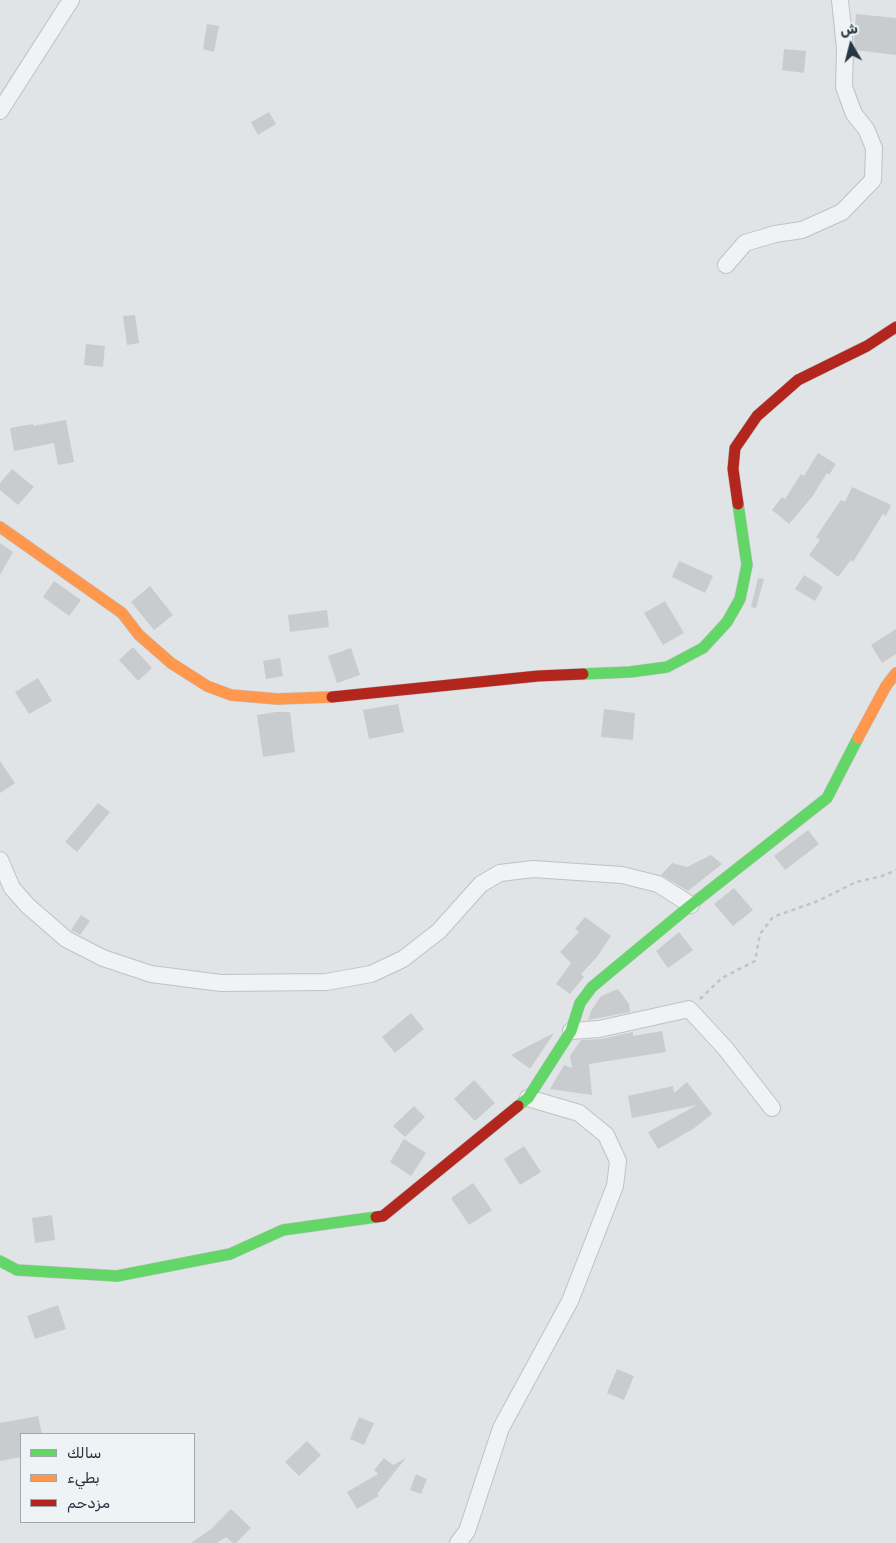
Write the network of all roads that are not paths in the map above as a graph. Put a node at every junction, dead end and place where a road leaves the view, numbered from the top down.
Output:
1 (71, 0) edge
2 (840, 0) edge
3 (0, 111) edge
4 (726, 265) dead end
5 (896, 327) edge
6 (0, 527) edge
7 (896, 673) edge
8 (0, 860) edge
9 (691, 905) junction
10 (571, 1032) junction
11 (528, 1098) junction
12 (772, 1108) dead end
13 (0, 1261) edge
14 (17, 1270) junction
15 (0, 1278) edge
16 (458, 1543) edge

1 - 3 street
2 - 4 street
5 - 6 street
7 - 9 street
8 - 9 street
9 - 10 street
10 - 11 street
10 - 12 street
11 - 14 street
11 - 16 street
13 - 14 street
14 - 15 street

